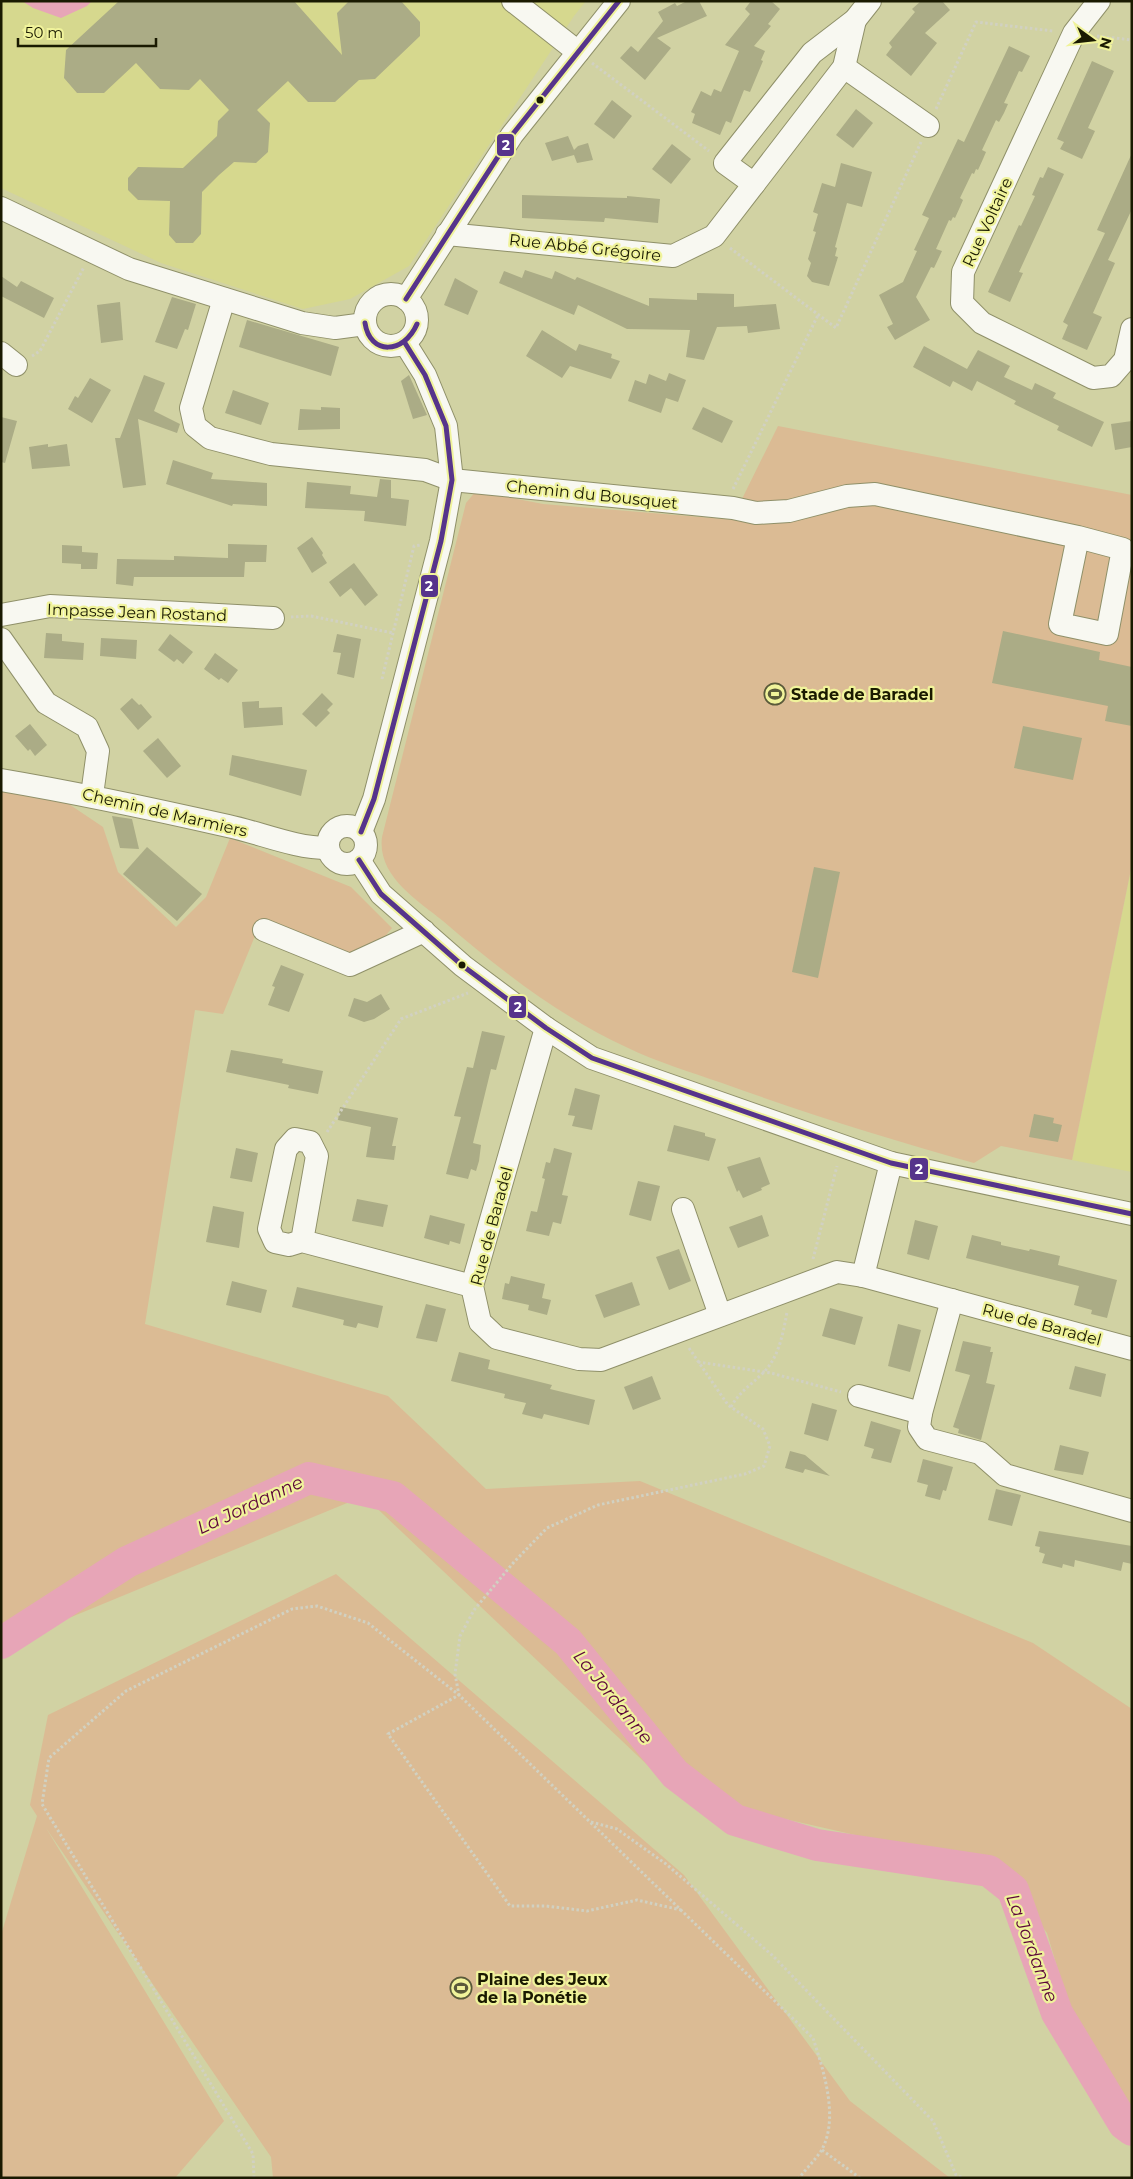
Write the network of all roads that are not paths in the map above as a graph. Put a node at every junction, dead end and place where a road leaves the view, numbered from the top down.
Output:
1 (513, 1) edge
2 (619, 1) edge
3 (870, 1) edge
4 (1099, 1) edge
5 (855, 20) junction
6 (578, 52) junction
7 (844, 67) junction
8 (928, 126) road end
9 (754, 184) junction
10 (1, 208) edge
11 (448, 234) junction
12 (224, 298) junction
13 (406, 299) junction
14 (365, 324) junction
15 (1132, 329) edge
16 (405, 343) junction
17 (452, 480) junction
18 (1078, 537) dead end
19 (1, 615) edge
20 (273, 618) road end
21 (1, 639) edge
22 (1, 780) edge
23 (92, 795) junction
24 (360, 832) junction
25 (328, 848) junction
26 (359, 860) junction
27 (264, 930) dead end
28 (424, 931) junction
29 (546, 1028) junction
30 (892, 1163) junction
31 (683, 1209) dead end
32 (1132, 1214) edge
33 (302, 1241) junction
34 (863, 1276) junction
35 (472, 1286) junction
36 (952, 1300) junction
37 (720, 1315) junction
38 (1132, 1349) edge
39 (859, 1396) road end
40 (921, 1413) junction
41 (1132, 1511) edge

1 - 6 street
2 - 6 street
3 - 5 street, Rue Abbé Grégoire
4 - 15 street, Rue Voltaire
5 - 7 street, Rue Abbé Grégoire
5 - 9 street, Rue Abbé Grégoire
6 - 11 street
7 - 8 street
7 - 9 street, Rue Abbé Grégoire
9 - 11 street, Rue Abbé Grégoire
10 - 12 street
11 - 13 street
12 - 14 street
12 - 17 street, Chemin du Bousquet
13 - 14 street
13 - 16 street
14 - 16 street
16 - 17 street
17 - 18 street, Chemin du Bousquet
17 - 24 street
19 - 20 street, Impasse Jean Rostand
21 - 23 street
22 - 23 street, Chemin de Marmiers
23 - 25 street, Chemin de Marmiers
24 - 25 street
24 - 26 street
25 - 26 street
26 - 28 street
27 - 28 street
28 - 29 street
29 - 30 street
29 - 35 street, Rue de Baradel
30 - 32 street
30 - 34 street
31 - 37 street
33 - 33 street
33 - 35 street
34 - 36 street, Rue de Baradel
34 - 37 street, Rue de Baradel
35 - 37 street, Rue de Baradel
36 - 38 street, Rue de Baradel
36 - 40 street
39 - 40 street
40 - 41 street

